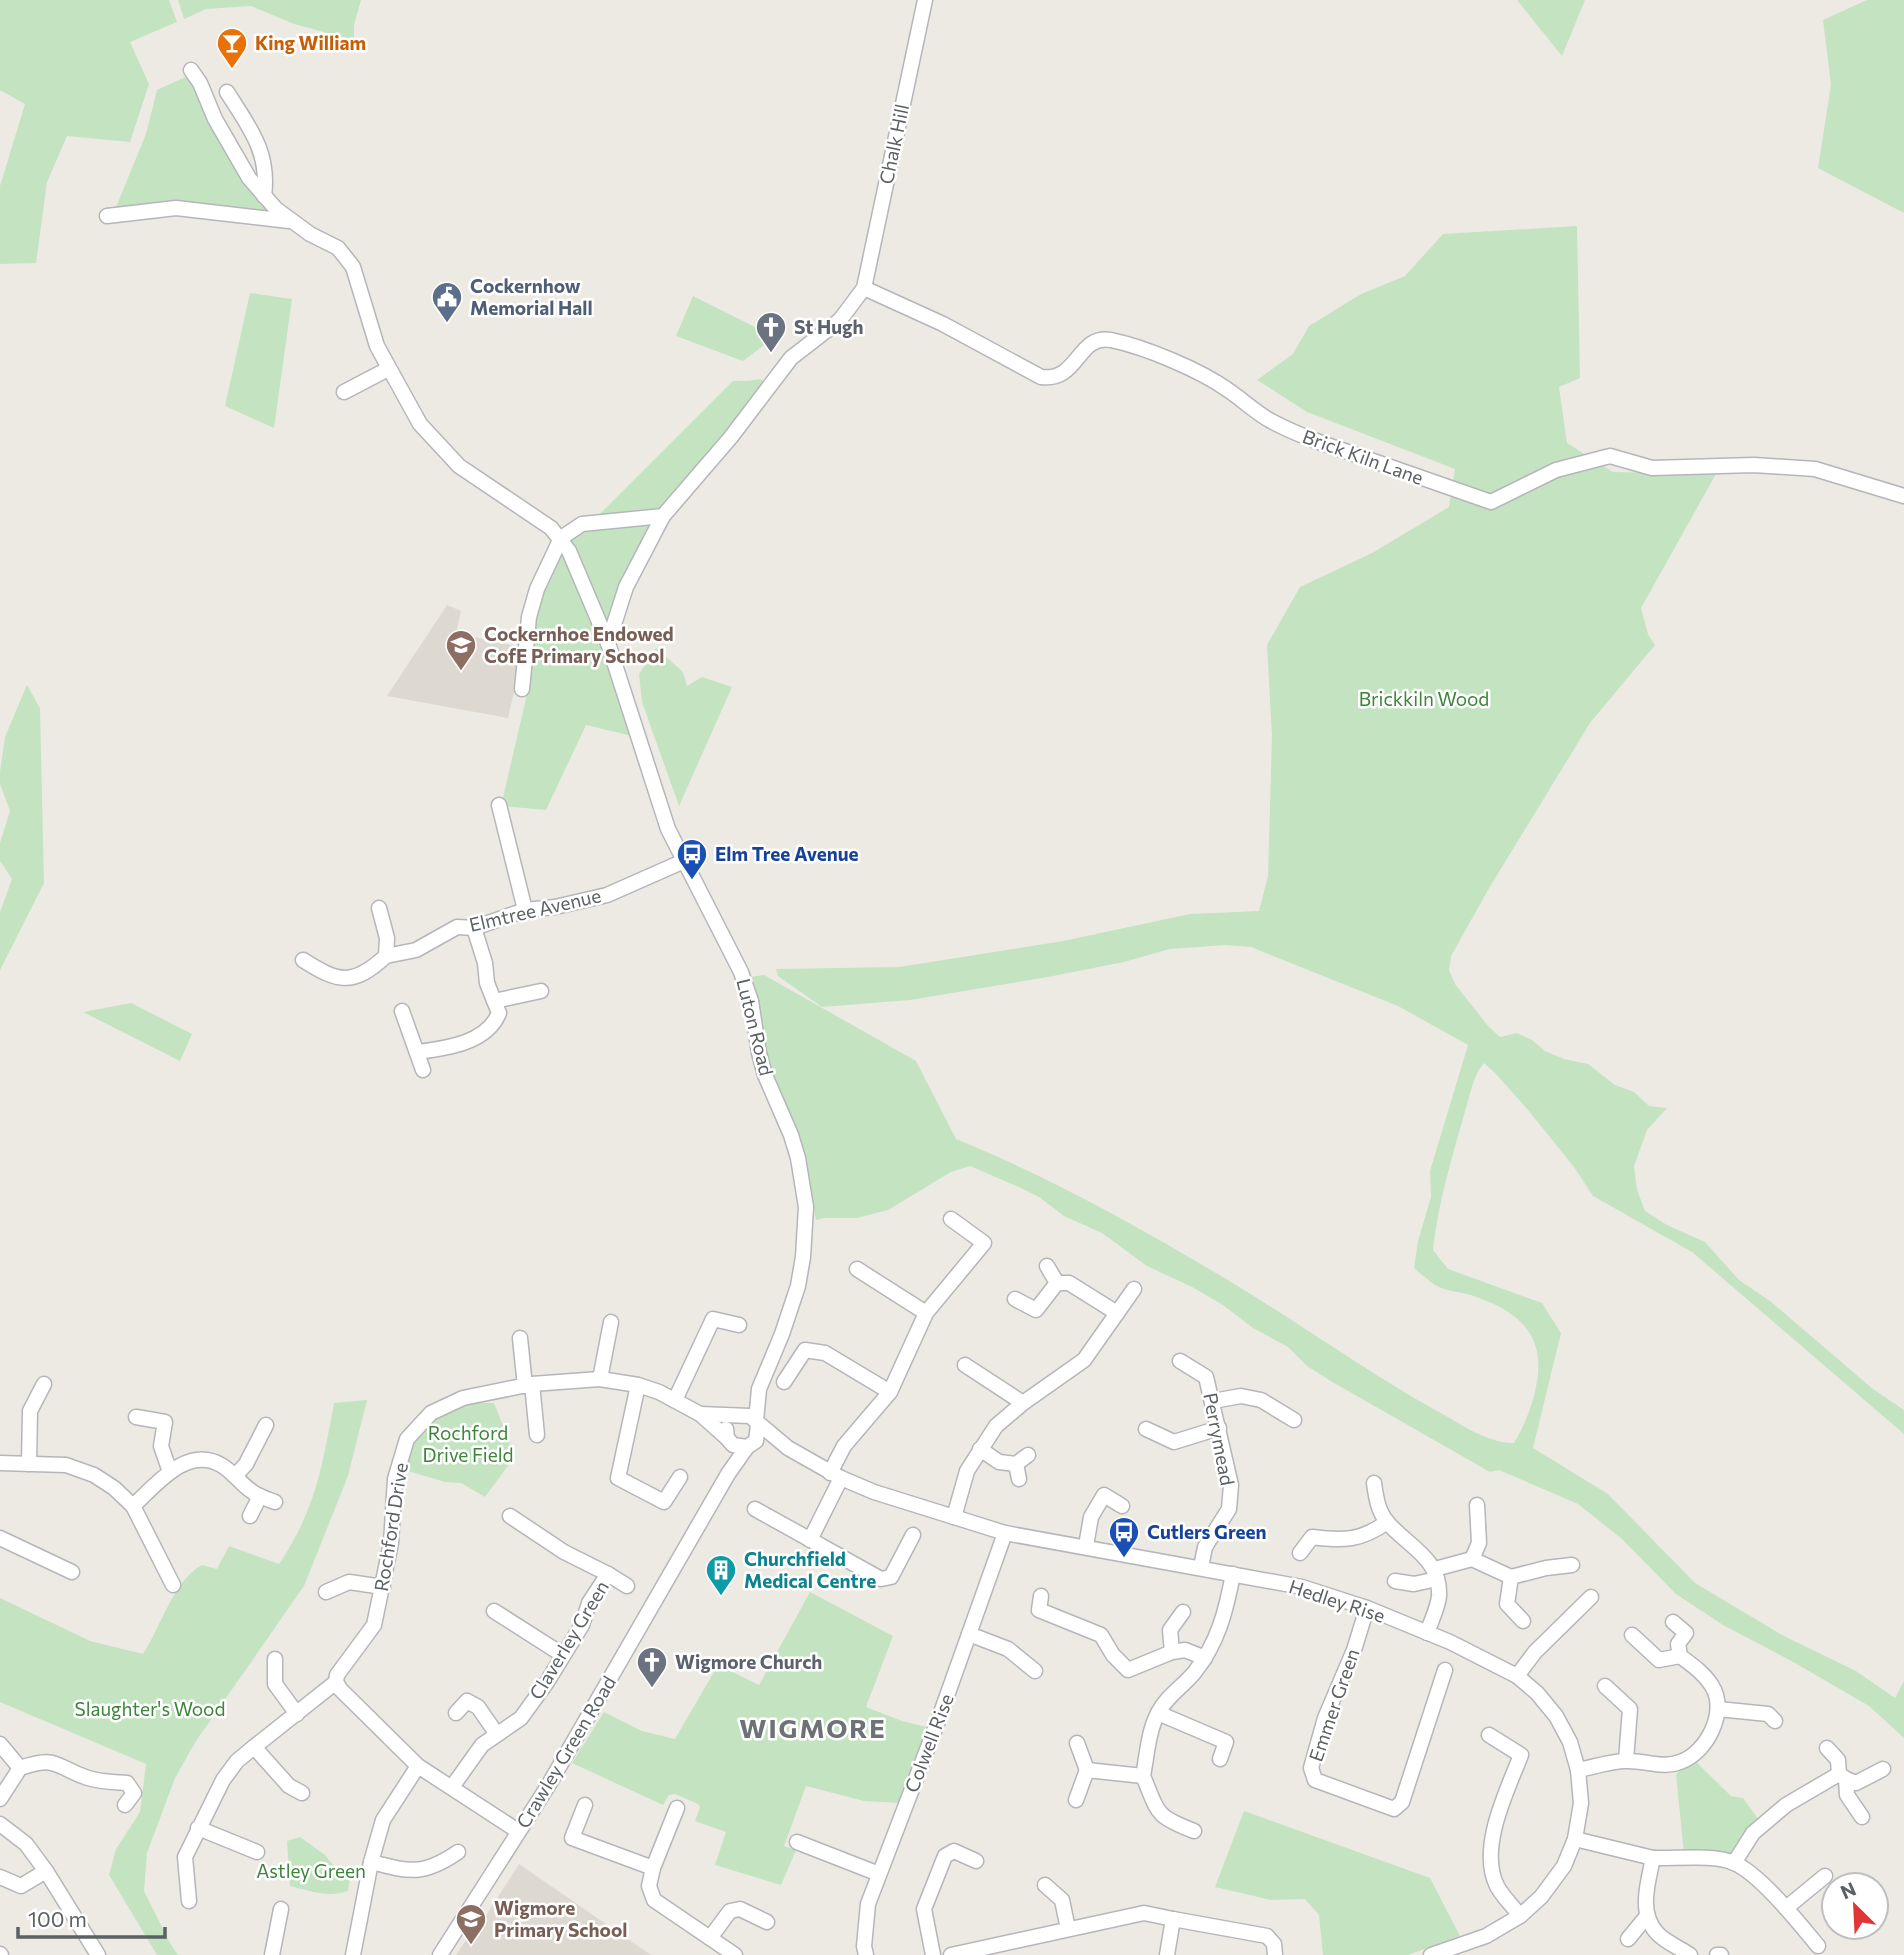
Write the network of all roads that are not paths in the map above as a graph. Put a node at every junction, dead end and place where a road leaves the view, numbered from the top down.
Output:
1 (925, 0) edge
2 (191, 70) dead end
3 (227, 92) dead end
4 (264, 196) junction
5 (107, 216) dead end
6 (290, 221) junction
7 (864, 288) junction
8 (388, 369) junction
9 (344, 392) dead end
10 (1904, 496) edge
11 (663, 516) junction
12 (561, 538) junction
13 (608, 643) junction
14 (522, 689) dead end
15 (499, 805) dead end
16 (684, 861) junction
17 (379, 908) dead end
18 (525, 910) junction
19 (474, 928) junction
20 (386, 956) junction
21 (303, 960) dead end
22 (541, 991) dead end
23 (494, 1001) junction
24 (402, 1011) dead end
25 (418, 1052) junction
26 (424, 1070) dead end
27 (951, 1219) dead end
28 (1047, 1266) dead end
29 (857, 1269) dead end
30 (1057, 1283) junction
31 (1134, 1289) dead end
32 (1015, 1299) dead end
33 (926, 1313) junction
34 (1117, 1313) junction
35 (611, 1321) dead end
36 (739, 1325) dead end
37 (520, 1338) dead end
38 (1180, 1361) dead end
39 (965, 1365) dead end
40 (600, 1379) junction
41 (784, 1382) dead end
42 (44, 1384) dead end
43 (529, 1385) junction
44 (638, 1385) junction
45 (759, 1389) junction
46 (890, 1392) junction
47 (676, 1400) junction
48 (1213, 1401) junction
49 (1023, 1403) junction
50 (700, 1414) junction
51 (736, 1415) junction
52 (136, 1417) dead end
53 (1294, 1420) dead end
54 (757, 1423) junction
55 (266, 1425) dead end
56 (1219, 1428) junction
57 (1146, 1429) dead end
58 (537, 1434) dead end
59 (728, 1440) junction
60 (750, 1446) junction
61 (788, 1448) junction
62 (980, 1449) junction
63 (1028, 1455) dead end
64 (0, 1462) edge
65 (29, 1464) junction
66 (170, 1472) junction
67 (728, 1474) junction
68 (835, 1475) junction
69 (235, 1476) junction
70 (680, 1477) dead end
71 (1374, 1483) dead end
72 (260, 1496) junction
73 (275, 1502) dead end
74 (1478, 1505) dead end
75 (133, 1506) junction
76 (1122, 1506) dead end
77 (755, 1510) dead end
78 (250, 1516) dead end
79 (510, 1516) dead end
80 (954, 1517) junction
81 (1387, 1522) junction
82 (1006, 1533) junction
83 (913, 1535) dead end
84 (0, 1538) edge
85 (810, 1540) junction
86 (1086, 1546) junction
87 (1300, 1553) dead end
88 (1472, 1559) junction
89 (1572, 1565) dead end
90 (1201, 1567) junction
91 (72, 1572) dead end
92 (608, 1574) junction
93 (1233, 1574) junction
94 (1436, 1574) junction
95 (1511, 1577) junction
96 (1395, 1581) dead end
97 (173, 1585) dead end
98 (628, 1586) dead end
99 (383, 1587) junction
100 (326, 1592) dead end
101 (1041, 1596) dead end
102 (1591, 1597) dead end
103 (1367, 1608) junction
104 (494, 1611) dead end
105 (1182, 1612) dead end
106 (1523, 1621) dead end
107 (1673, 1622) dead end
108 (1427, 1633) junction
109 (969, 1634) junction
110 (1632, 1635) dead end
111 (1172, 1651) junction
112 (564, 1655) junction
113 (1681, 1657) junction
114 (1205, 1658) junction
115 (275, 1659) dead end
116 (1445, 1670) dead end
117 (1035, 1671) dead end
118 (1517, 1676) junction
119 (335, 1682) junction
120 (1605, 1686) dead end
121 (1718, 1709) junction
122 (456, 1713) dead end
123 (1158, 1713) junction
124 (297, 1714) junction
125 (1775, 1721) dead end
126 (496, 1733) junction
127 (1489, 1735) dead end
128 (1077, 1743) dead end
129 (0, 1744) edge
130 (254, 1747) junction
131 (1827, 1748) dead end
132 (1220, 1759) dead end
133 (1626, 1760) junction
134 (418, 1766) junction
135 (20, 1768) junction
136 (1883, 1769) dead end
137 (1087, 1770) junction
138 (1578, 1770) junction
139 (1143, 1776) junction
140 (1842, 1777) junction
141 (452, 1787) junction
142 (302, 1793) dead end
143 (0, 1800) edge
144 (1076, 1800) dead end
145 (125, 1805) dead end
146 (584, 1805) dead end
147 (677, 1808) dead end
148 (1862, 1817) dead end
149 (0, 1824) edge
150 (198, 1828) junction
151 (517, 1831) junction
152 (1194, 1831) dead end
153 (1575, 1839) junction
154 (797, 1842) dead end
155 (257, 1852) dead end
156 (458, 1852) dead end
157 (1653, 1858) junction
158 (975, 1861) dead end
159 (371, 1862) junction
160 (1734, 1863) junction
161 (653, 1868) junction
162 (46, 1871) junction
163 (879, 1874) junction
164 (0, 1877) edge
165 (1820, 1879) edge
166 (1045, 1885) dead end
167 (189, 1901) dead end
168 (1786, 1908) junction
169 (281, 1909) dead end
170 (1520, 1916) junction
171 (1647, 1916) junction
172 (1173, 1919) junction
173 (767, 1922) dead end
174 (1068, 1929) junction
175 (710, 1938) junction
176 (1628, 1939) dead end
177 (1818, 1945) dead end
178 (1005, 1950) edge
179 (1450, 1952) edge
180 (98, 1955) edge
181 (272, 1955) edge
182 (353, 1955) edge
183 (440, 1955) edge
184 (735, 1955) edge
185 (866, 1955) edge
186 (933, 1955) edge
187 (951, 1955) edge
188 (1167, 1955) edge
189 (1275, 1955) edge
190 (1431, 1955) edge
191 (1690, 1955) edge

1 - 7 street, Chalk Hill
2 - 4 street
3 - 4 street
4 - 6 street
5 - 6 street
6 - 8 street
7 - 10 street, Brick Kiln Lane
7 - 11 street
8 - 9 street
8 - 12 street
11 - 12 street
11 - 13 street
12 - 13 street, Luton Road
12 - 14 street
13 - 16 street, Luton Road
15 - 18 street
16 - 18 street, Elmtree Avenue
16 - 45 street, Luton Road
17 - 20 street
18 - 19 street, Elmtree Avenue
19 - 20 street, Elmtree Avenue
19 - 23 street
20 - 21 street
22 - 23 street
23 - 25 street
24 - 25 street
25 - 26 street
27 - 33 street
28 - 30 street
29 - 33 street
30 - 32 street
30 - 34 street
31 - 34 street
33 - 46 street
34 - 49 street
35 - 40 street
36 - 47 street
37 - 43 street
38 - 48 street, Perrymead
39 - 49 street
40 - 43 street, Rochford Drive
40 - 44 street, Rochford Drive
41 - 46 street
42 - 65 street
43 - 58 street
43 - 99 street, Rochford Drive
44 - 47 street, Rochford Drive
44 - 70 street
45 - 51 street
45 - 54 street
46 - 68 street
47 - 50 street, Rochford Drive
48 - 53 street
48 - 56 street, Perrymead
49 - 62 street
50 - 51 street, Rochford Drive
50 - 59 street, Rochford Drive
51 - 54 street
51 - 59 street
52 - 66 street
54 - 60 street
54 - 61 street, Hedley Rise
55 - 69 street
56 - 57 street
56 - 90 street, Perrymead
59 - 60 street
59 - 67 street, Crawley Green Road
60 - 61 street, Hedley Rise
60 - 67 street, Crawley Green Road
61 - 68 street, Hedley Rise
62 - 63 street
62 - 80 street
64 - 65 street
65 - 75 street
66 - 69 street
66 - 75 street
67 - 151 street, Crawley Green Road
68 - 80 street, Hedley Rise
68 - 85 street
69 - 72 street
71 - 81 street
72 - 73 street
72 - 78 street
74 - 88 street
75 - 97 street
76 - 86 street
77 - 85 street
79 - 92 street, Claverley Green
80 - 82 street, Hedley Rise
81 - 87 street
81 - 94 street
82 - 86 street, Hedley Rise
82 - 109 street, Colwell Rise
83 - 85 street
84 - 91 street
86 - 90 street, Hedley Rise
88 - 94 street
88 - 95 street
89 - 95 street
90 - 93 street, Hedley Rise
92 - 98 street
92 - 112 street, Claverley Green
93 - 103 street, Hedley Rise
93 - 114 street
94 - 96 street
94 - 108 street
95 - 106 street
99 - 100 street
99 - 119 street, Rochford Drive
101 - 111 street
102 - 118 street
103 - 108 street, Hedley Rise
103 - 116 street, Emmer Green
104 - 112 street
105 - 111 street
107 - 113 street
108 - 118 street, Hedley Rise
109 - 117 street
109 - 163 street, Colwell Rise
110 - 113 street
111 - 114 street
112 - 126 street, Claverley Green
113 - 121 street
114 - 123 street
115 - 124 street
118 - 138 street, Hedley Rise
119 - 124 street, Rochford Drive
119 - 134 street
120 - 133 street
121 - 125 street
121 - 133 street
122 - 126 street
123 - 132 street
123 - 139 street
124 - 130 street, Rochford Drive
126 - 141 street, Claverley Green
127 - 170 street
128 - 137 street
129 - 135 street
130 - 142 street
130 - 150 street, Rochford Drive
131 - 140 street
133 - 138 street
134 - 141 street
134 - 159 street
135 - 143 street
135 - 145 street
136 - 140 street
137 - 139 street
137 - 144 street
138 - 153 street, Hedley Rise
139 - 152 street
140 - 148 street
140 - 160 street
141 - 151 street
146 - 161 street
147 - 161 street
149 - 162 street
150 - 155 street
150 - 167 street, Rochford Drive
151 - 183 street, Crawley Green Road
153 - 157 street
153 - 170 street, Hedley Rise
154 - 163 street
156 - 159 street
157 - 160 street
157 - 171 street
158 - 186 street
159 - 182 street
160 - 168 street
161 - 175 street
162 - 164 street
162 - 180 street
163 - 185 street, Colwell Rise
165 - 168 street
166 - 174 street
168 - 177 street
169 - 181 street
170 - 179 street, Hedley Rise
171 - 176 street
171 - 191 street
172 - 174 street
172 - 188 street
172 - 189 street
173 - 175 street
174 - 178 street
175 - 184 street
178 - 187 street
179 - 190 street, Hedley Rise

